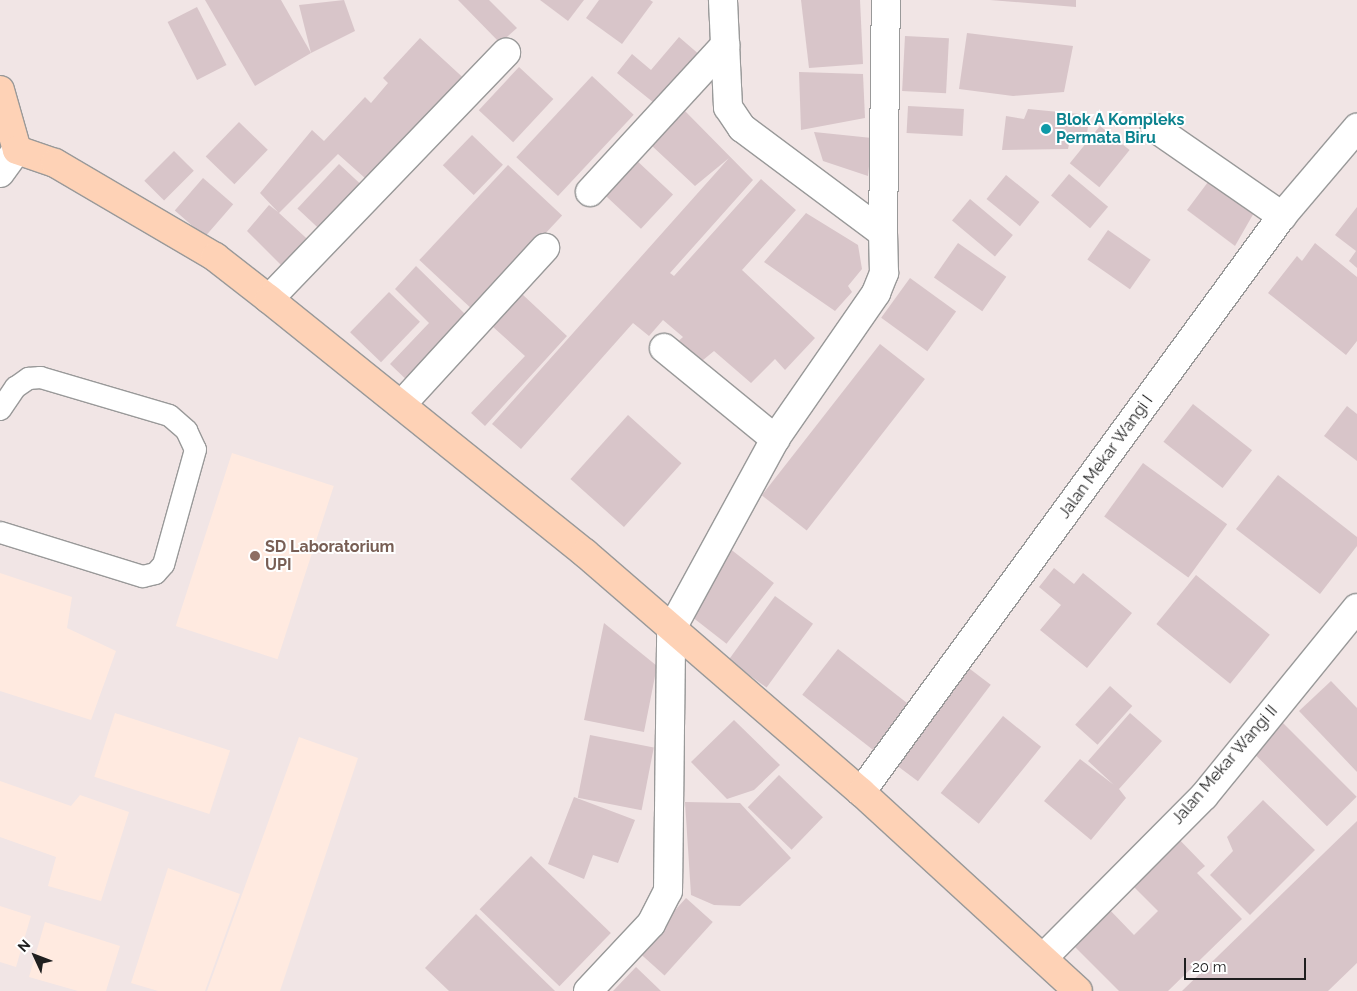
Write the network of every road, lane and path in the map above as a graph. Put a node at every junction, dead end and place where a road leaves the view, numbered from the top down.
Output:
1 (723, 0) edge
2 (886, 0) edge
3 (725, 46) junction
4 (506, 54) dead end
5 (0, 90) edge
6 (1155, 128) dead end
7 (1357, 128) edge
8 (17, 150) junction
9 (0, 173) edge
10 (590, 192) dead end
11 (1282, 216) junction
12 (883, 233) junction
13 (545, 248) dead end
14 (269, 299) junction
15 (664, 348) dead end
16 (402, 404) junction
17 (0, 409) edge
18 (775, 439) junction
19 (0, 532) edge
20 (1357, 608) edge
21 (671, 630) junction
22 (862, 792) junction
23 (1043, 958) junction
24 (588, 991) edge
25 (1078, 991) edge

1 - 3 street
2 - 12 street
3 - 10 street
3 - 12 street
4 - 14 street
5 - 8 street
6 - 11 street
7 - 11 street, Jalan Mekar Wangi I
8 - 9 street
8 - 14 street
11 - 22 street, Jalan Mekar Wangi I
12 - 18 street
13 - 16 street
14 - 16 street
15 - 18 street
16 - 21 street
17 - 19 lane
18 - 21 street
20 - 23 street, Jalan Mekar Wangi II
21 - 22 street
21 - 24 street
22 - 23 street
23 - 25 street

